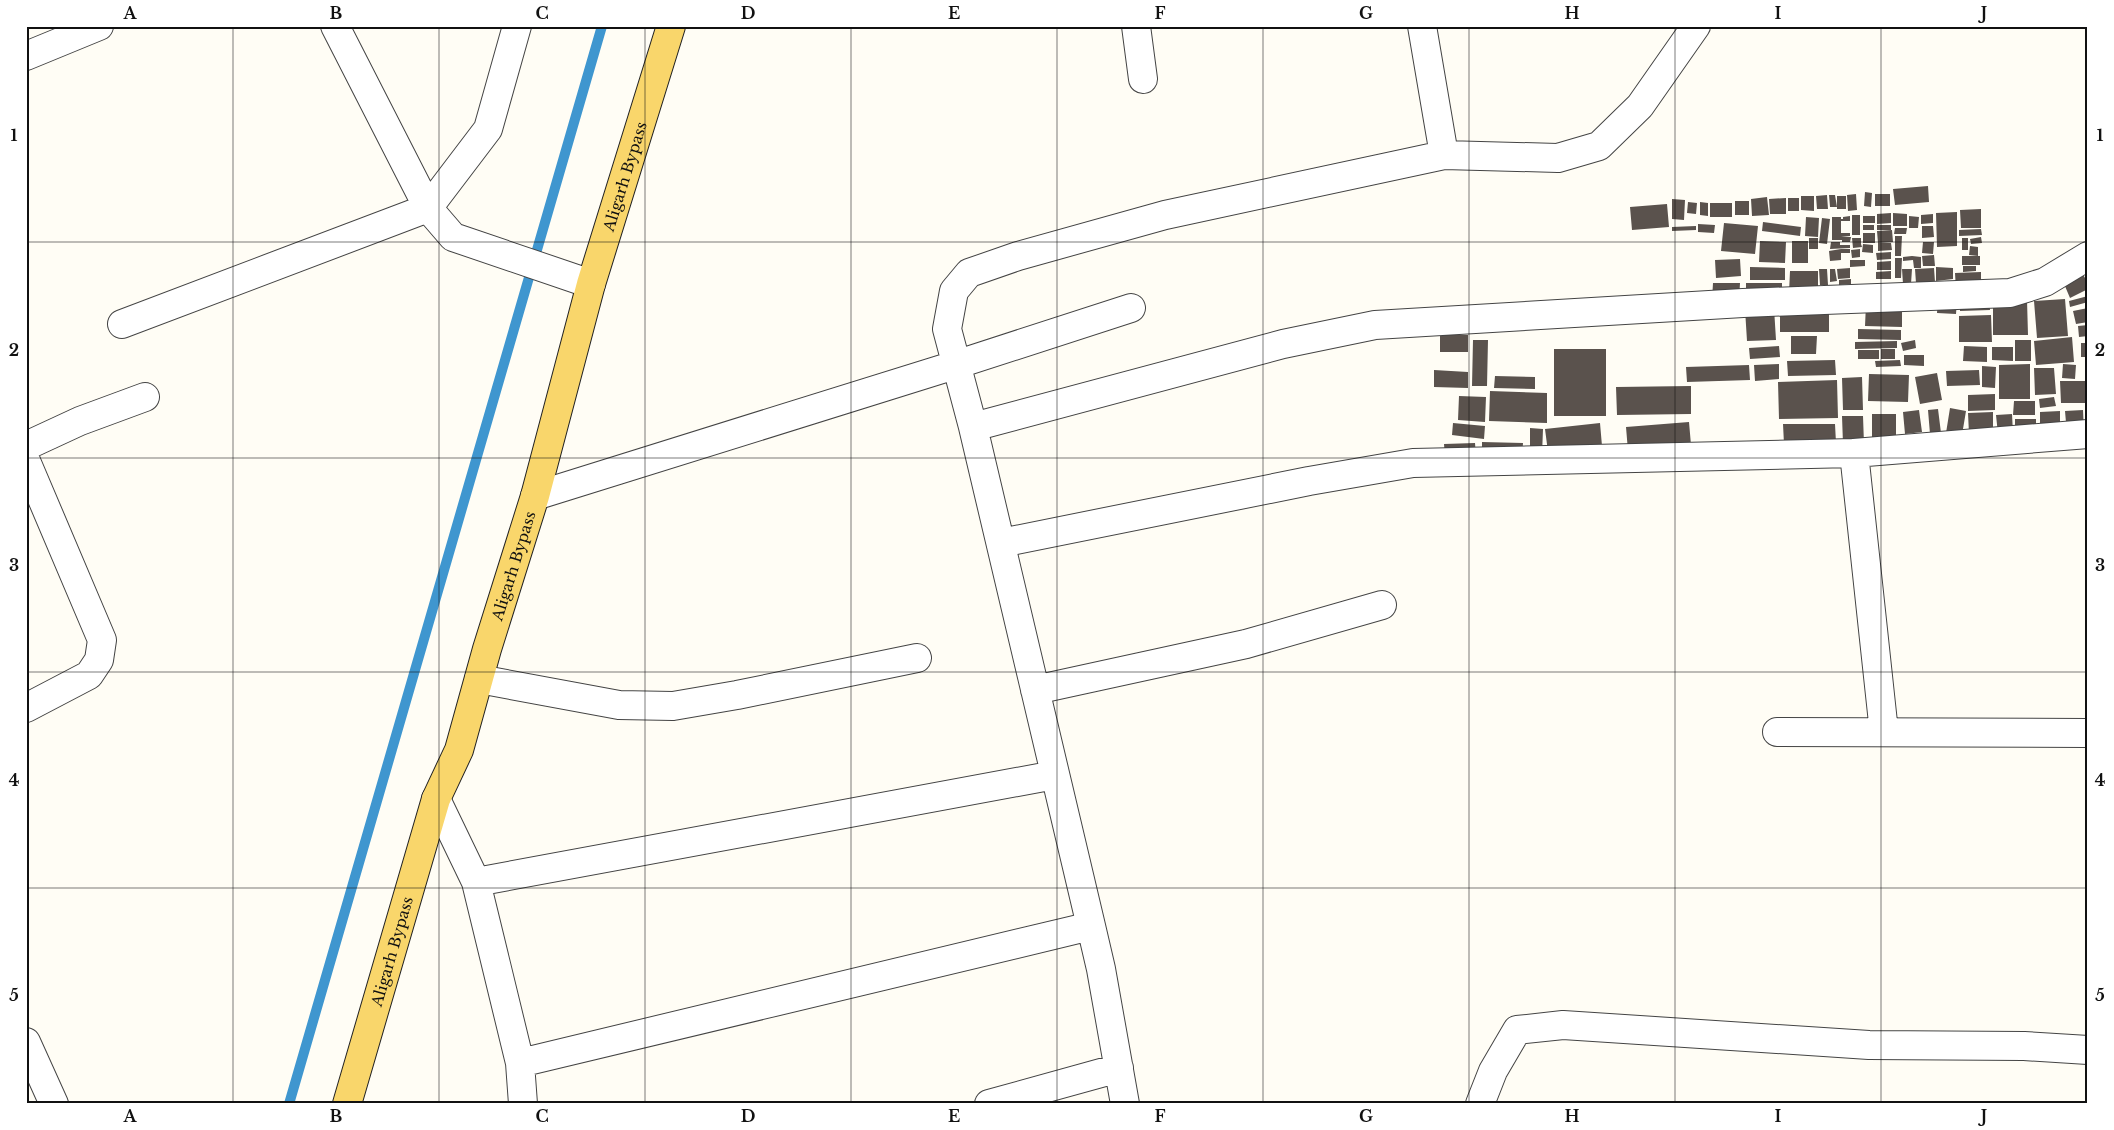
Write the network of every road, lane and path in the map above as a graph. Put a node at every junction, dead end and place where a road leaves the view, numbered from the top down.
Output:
1 (99, 26) edge
2 (335, 26) edge
3 (517, 26) edge
4 (671, 26) edge
5 (1136, 26) edge
6 (1422, 26) edge
7 (1696, 26) edge
8 (26, 56) edge
9 (1143, 79) dead end
10 (1444, 155) junction
11 (428, 208) junction
12 (2088, 256) edge
13 (591, 284) junction
14 (1131, 308) dead end
15 (122, 324) dead end
16 (955, 365) junction
17 (145, 397) dead end
18 (973, 426) junction
19 (2088, 434) edge
20 (26, 446) edge
21 (1854, 453) junction
22 (26, 461) edge
23 (536, 496) junction
24 (1001, 543) junction
25 (1382, 605) dead end
26 (917, 658) dead end
27 (479, 679) junction
28 (1035, 690) junction
29 (26, 708) edge
30 (1777, 732) dead end
31 (1884, 732) junction
32 (2088, 733) edge
33 (1055, 775) junction
34 (436, 799) junction
35 (476, 882) junction
36 (1091, 926) junction
37 (26, 1042) edge
38 (2088, 1050) edge
39 (520, 1063) junction
40 (1119, 1068) junction
41 (54, 1104) edge
42 (347, 1104) edge
43 (522, 1104) edge
44 (989, 1104) edge
45 (1125, 1104) edge
46 (1480, 1104) edge

1 - 8 street
2 - 11 street
3 - 11 street
4 - 13 main road, Aligarh Bypass
5 - 9 street
6 - 10 street
7 - 10 street
10 - 16 street
11 - 13 street
11 - 15 street
12 - 18 street
13 - 23 main road, Aligarh Bypass
14 - 16 street
16 - 18 street
16 - 23 street
17 - 20 street
18 - 24 street
19 - 21 street
21 - 24 street
21 - 31 street
22 - 29 street
23 - 27 main road, Aligarh Bypass
24 - 28 street
25 - 28 street
26 - 27 street
27 - 34 main road, Aligarh Bypass
28 - 33 street
30 - 31 street
31 - 32 street
33 - 35 street
33 - 36 street
34 - 35 street
34 - 42 main road, Aligarh Bypass
35 - 39 street
36 - 39 street
36 - 40 street
37 - 41 street
38 - 46 street
39 - 43 street
40 - 44 street
40 - 45 street

